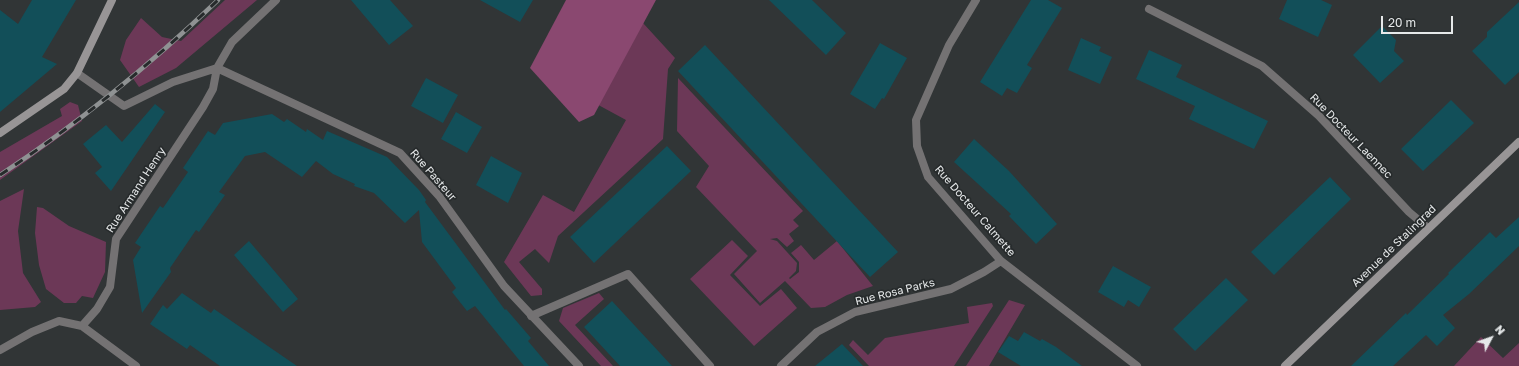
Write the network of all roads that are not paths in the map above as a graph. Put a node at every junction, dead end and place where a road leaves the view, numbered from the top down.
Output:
1 (112, 0) edge
2 (276, 0) edge
3 (976, 0) edge
4 (1149, 9) dead end
5 (217, 68) junction
6 (77, 73) junction
7 (0, 133) edge
8 (1519, 142) edge
9 (1428, 228) junction
10 (1001, 260) junction
11 (531, 316) junction
12 (82, 326) junction
13 (0, 350) edge
14 (136, 366) edge
15 (579, 366) edge
16 (710, 366) edge
17 (781, 366) edge
18 (1137, 366) edge
19 (1284, 366) edge

1 - 6 street
2 - 5 street, Rue Armand Henry
3 - 10 street, Rue Docteur Calmette
4 - 9 street, Rue Docteur Laennec
5 - 6 street
5 - 11 street, Rue Pasteur
5 - 12 street, Rue Armand Henry
6 - 7 street
8 - 9 street, Avenue de Stalingrad
9 - 19 street, Avenue de Stalingrad
10 - 17 street, Rue Rosa Parks
10 - 18 street, Rue Docteur Calmette
11 - 15 street, Rue Pasteur
11 - 16 street
12 - 13 street
12 - 14 street

